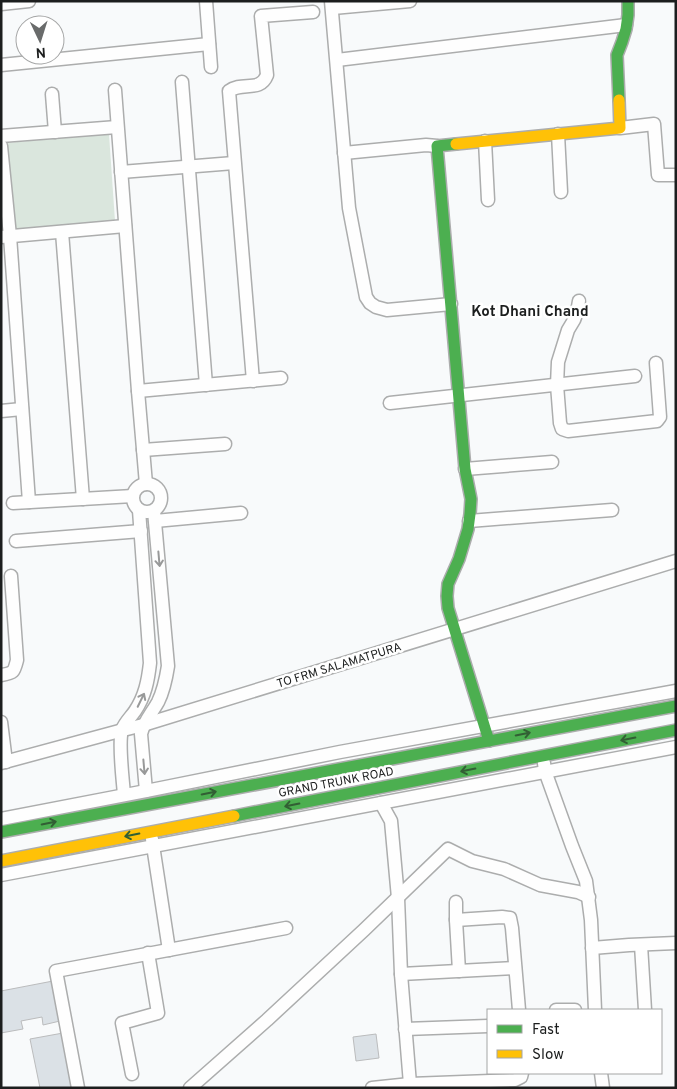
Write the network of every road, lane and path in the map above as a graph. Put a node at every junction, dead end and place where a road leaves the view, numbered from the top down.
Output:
1 (29, 1) edge
2 (206, 1) edge
3 (410, 1) edge
4 (628, 1) edge
5 (1, 4) edge
6 (332, 5) edge
7 (312, 12) dead end
8 (626, 25) junction
9 (209, 44) junction
10 (337, 60) junction
11 (1, 65) edge
12 (211, 67) dead end
13 (182, 82) dead end
14 (114, 90) dead end
15 (52, 94) dead end
16 (117, 127) junction
17 (620, 128) junction
18 (55, 132) junction
19 (558, 134) junction
20 (1, 136) edge
21 (485, 141) junction
22 (1, 146) edge
23 (437, 146) junction
24 (344, 153) junction
25 (234, 163) junction
26 (189, 167) junction
27 (121, 172) junction
28 (676, 175) edge
29 (561, 192) dead end
30 (488, 200) dead end
31 (126, 226) junction
32 (62, 232) junction
33 (6, 236) edge
34 (579, 301) dead end
35 (451, 304) junction
36 (656, 363) dead end
37 (635, 376) dead end
38 (281, 378) dead end
39 (252, 381) junction
40 (206, 385) junction
41 (557, 385) junction
42 (138, 391) junction
43 (459, 395) junction
44 (390, 403) dead end
45 (22, 409) junction
46 (1, 411) edge
47 (225, 444) dead end
48 (144, 450) junction
49 (552, 462) dead end
50 (465, 470) junction
51 (146, 484) junction
52 (133, 496) junction
53 (83, 499) junction
54 (29, 502) junction
55 (13, 503) dead end
56 (139, 510) junction
57 (612, 510) dead end
58 (241, 513) dead end
59 (155, 516) junction
60 (469, 521) junction
61 (141, 531) junction
62 (16, 542) dead end
63 (676, 561) edge
64 (11, 576) dead end
65 (454, 630) junction
66 (1, 675) edge
67 (676, 691) edge
68 (676, 706) edge
69 (1, 722) edge
70 (143, 725) junction
71 (484, 725) junction
72 (122, 730) junction
73 (676, 730) edge
74 (489, 740) junction
75 (676, 747) edge
76 (340, 752) junction
77 (542, 756) junction
78 (3, 763) edge
79 (343, 768) junction
80 (546, 771) junction
81 (310, 787) junction
82 (146, 791) junction
83 (349, 793) junction
84 (124, 795) junction
85 (381, 804) junction
86 (352, 809) junction
87 (1, 818) edge
88 (1, 832) edge
89 (150, 832) junction
90 (154, 847) junction
91 (1, 861) edge
92 (1, 875) edge
93 (589, 897) junction
94 (398, 898) junction
95 (456, 902) dead end
96 (456, 920) junction
97 (286, 928) dead end
98 (676, 943) edge
99 (641, 945) junction
100 (592, 948) junction
101 (169, 950) junction
102 (148, 954) junction
103 (515, 968) junction
104 (459, 971) junction
105 (401, 974) junction
106 (519, 1009) edge
107 (595, 1009) edge
108 (645, 1009) edge
109 (487, 1026) edge
110 (405, 1029) junction
111 (132, 1074) dead end
112 (522, 1074) edge
113 (601, 1074) edge
114 (410, 1084) junction
115 (78, 1088) edge
116 (190, 1088) edge
117 (372, 1088) edge
118 (603, 1088) edge

1 - 5 street
2 - 9 street
3 - 6 street
4 - 8 main road
6 - 10 street
7 - 25 street
8 - 10 street
8 - 17 main road
9 - 11 street
9 - 12 street
10 - 24 street
13 - 26 street
14 - 16 street
15 - 18 street
16 - 18 street
16 - 27 street
17 - 19 main road
17 - 28 street
18 - 20 street
19 - 21 main road
19 - 29 street
21 - 23 main road
21 - 30 street
22 - 33 street
23 - 24 street
23 - 35 main road
24 - 35 street
25 - 26 street
25 - 39 street
26 - 27 street
26 - 40 street
27 - 31 street
31 - 32 street
31 - 42 street
32 - 33 street
32 - 53 street
33 - 45 street
34 - 41 street
35 - 43 main road
36 - 41 street
37 - 41 street
38 - 39 street
39 - 40 street
40 - 42 street
41 - 43 street
42 - 48 street
43 - 44 street
43 - 50 main road
45 - 46 street
45 - 54 street
47 - 48 street
48 - 51 street
49 - 50 street
50 - 60 main road
51 - 52 street
51 - 59 street
52 - 53 street
52 - 56 street
53 - 54 street
54 - 55 street
56 - 59 street
56 - 61 street
57 - 60 street
58 - 59 street
59 -> 70 street
60 - 65 main road
61 - 62 street
72 -> 61 street
63 - 65 street, TO FRM SALAMATPURA
64 - 66 street
65 - 70 street, TO FRM SALAMATPURA
65 - 71 main road
67 - 71 street
74 -> 68 main road, GRAND TRUNK ROAD
69 - 78 street
70 - 72 street, TO FRM SALAMATPURA
70 -> 82 street
71 - 74 main road
71 - 76 street
72 - 78 street, TO FRM SALAMATPURA
72 - 84 street
73 -> 77 main road, GRAND TRUNK ROAD
74 - 79 main road, GRAND TRUNK ROAD
75 - 80 street
76 - 79 street
76 - 82 street
77 - 80 street
77 -> 83 main road, GRAND TRUNK ROAD
79 - 81 main road, GRAND TRUNK ROAD
80 - 85 street
80 - 93 street
81 - 83 main road, GRAND TRUNK ROAD
88 -> 81 main road, GRAND TRUNK ROAD
81 -> 89 main road, GRAND TRUNK ROAD
82 - 84 street
83 - 86 street
84 - 87 street
85 - 86 street
85 - 94 street
86 - 90 street
89 - 90 street
89 -> 91 main road, GRAND TRUNK ROAD
90 - 92 street
90 - 101 street
93 - 94 street
93 - 100 street
94 - 105 street
94 - 116 street
95 - 96 street
96 - 103 street
96 - 104 street
97 - 101 street
98 - 99 street
99 - 100 street
99 - 108 street
100 - 107 street
101 - 102 street
102 - 111 street
102 - 115 street
103 - 104 street
103 - 106 street
104 - 105 street
105 - 110 street
109 - 110 street
110 - 114 street
112 - 114 street
113 - 118 street
114 - 117 street

